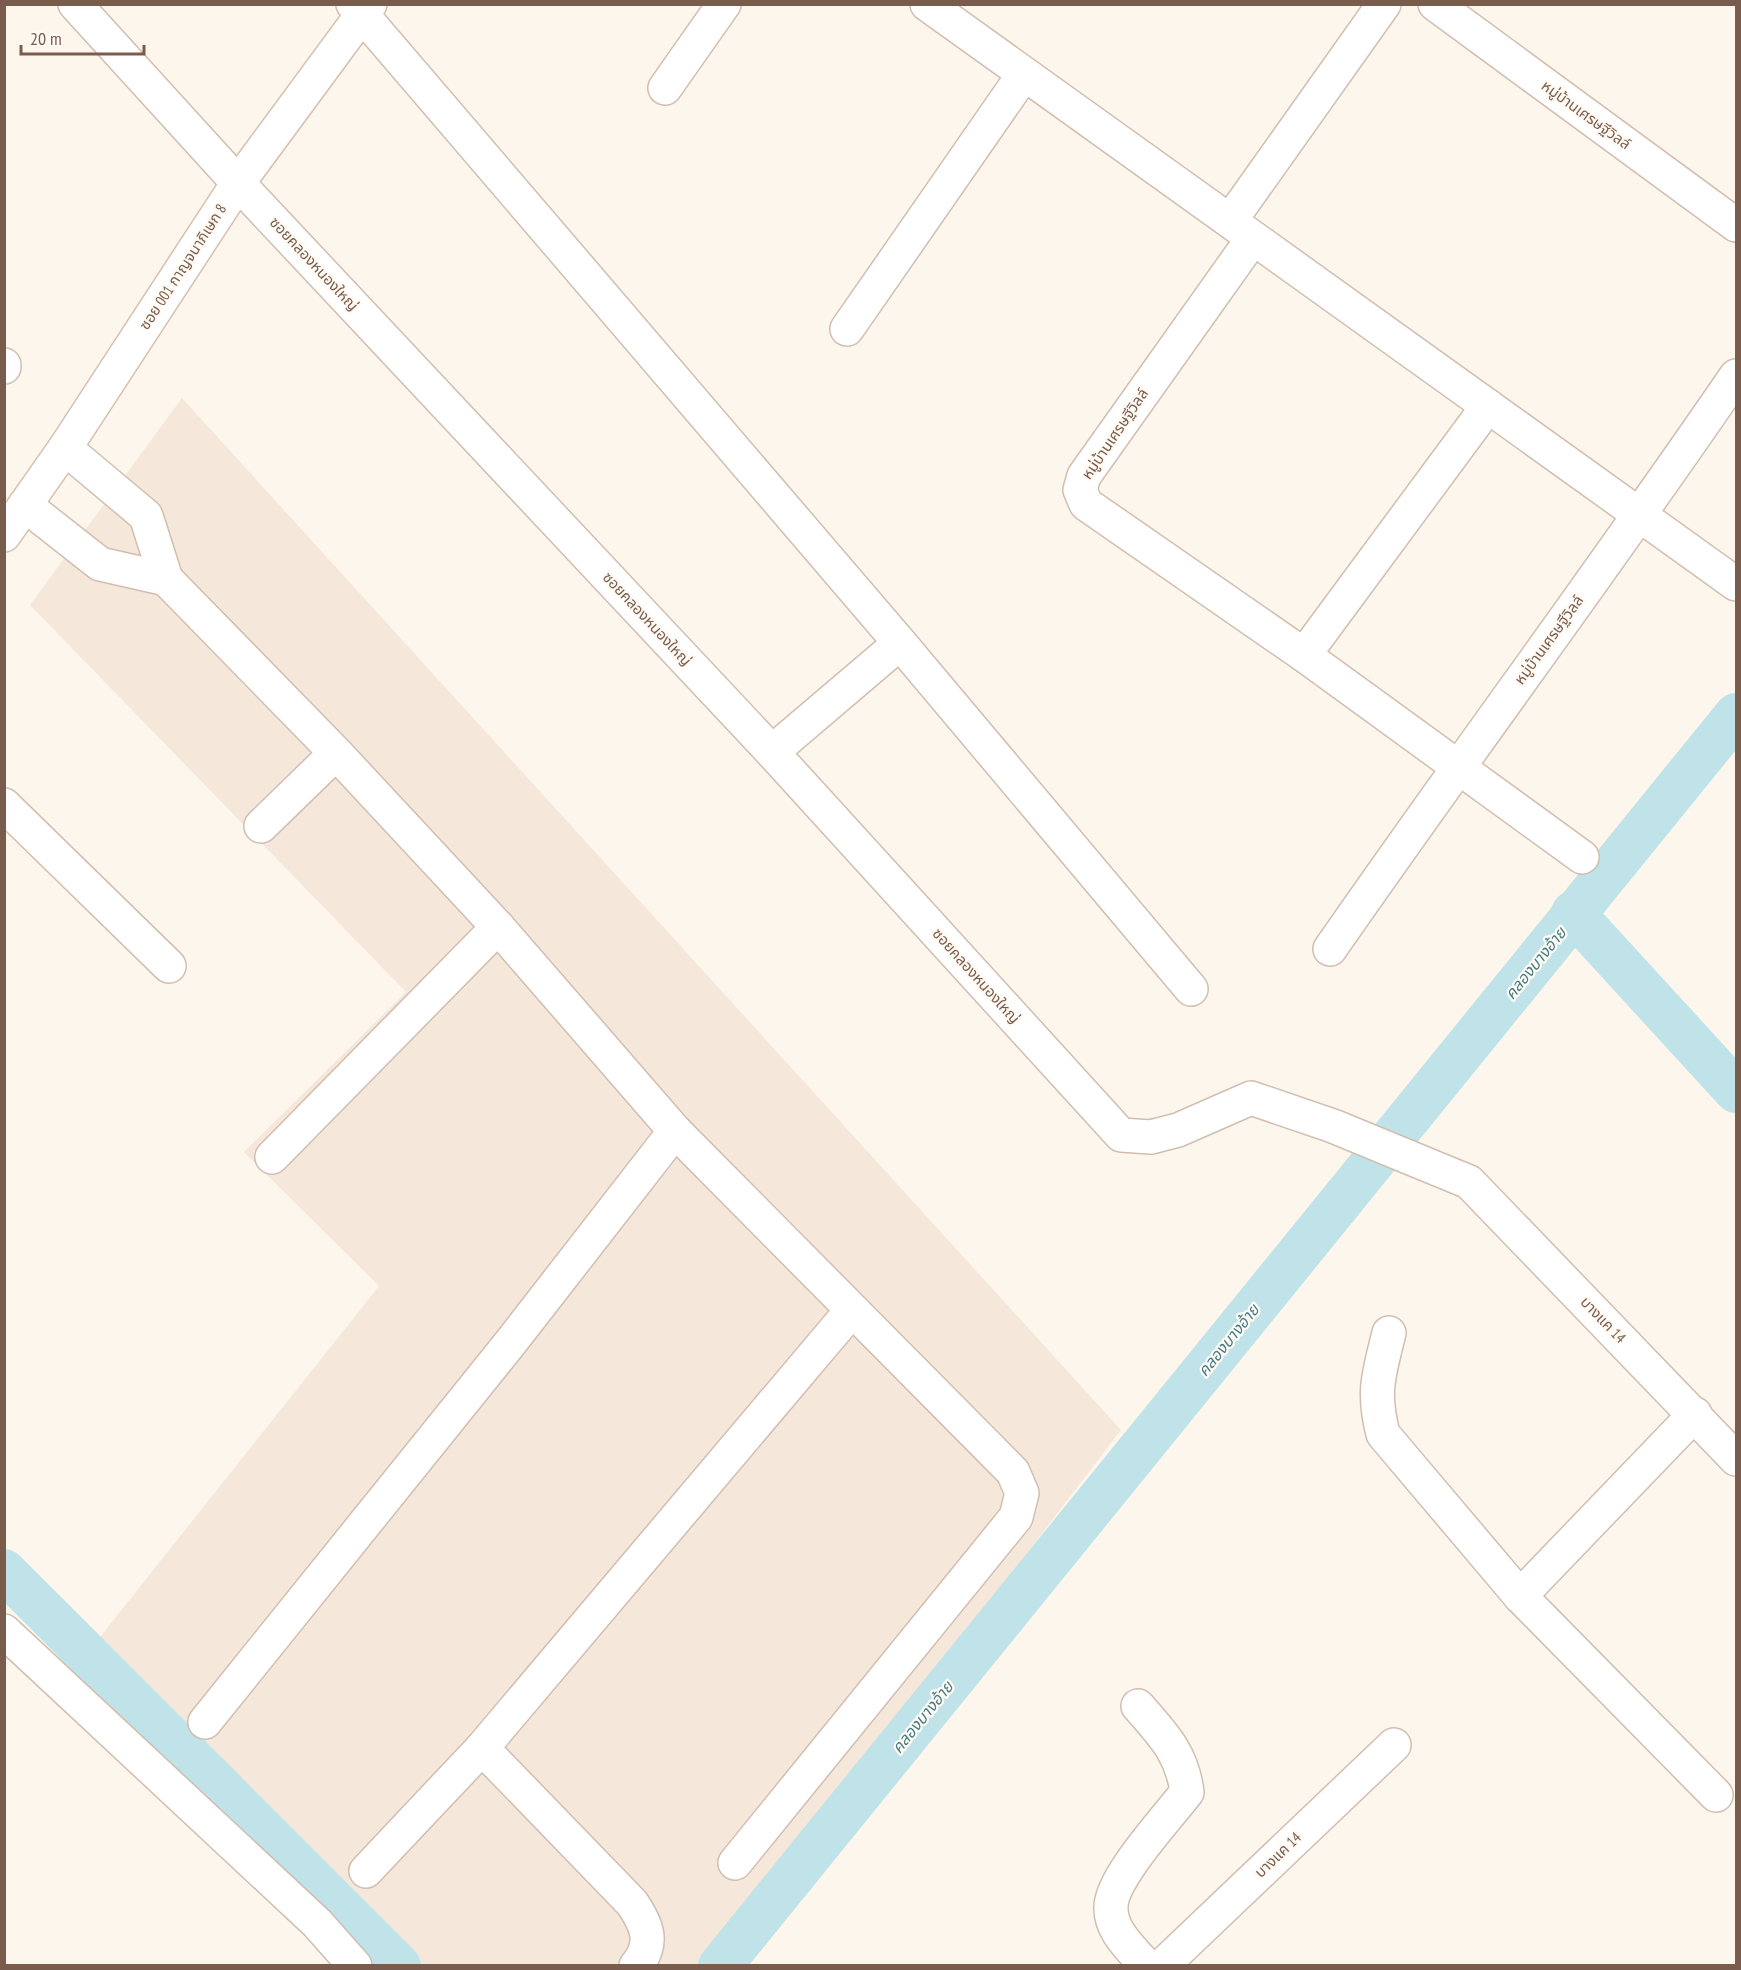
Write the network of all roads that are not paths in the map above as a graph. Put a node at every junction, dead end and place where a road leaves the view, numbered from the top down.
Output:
1 (75, 4) edge
2 (724, 4) edge
3 (927, 4) edge
4 (1384, 4) edge
5 (1435, 4) edge
6 (362, 8) edge
7 (1024, 74) junction
8 (665, 88) dead end
9 (238, 183) junction
10 (1737, 225) edge
11 (1242, 230) junction
12 (847, 329) dead end
13 (1737, 376) edge
14 (1488, 406) junction
15 (65, 448) junction
16 (25, 505) junction
17 (1640, 516) junction
18 (4, 535) edge
19 (166, 579) junction
20 (1737, 584) edge
21 (900, 643) junction
22 (1304, 655) junction
23 (772, 752) junction
24 (336, 753) junction
25 (1457, 765) junction
26 (4, 805) edge
27 (261, 826) dead end
28 (1582, 857) dead end
29 (498, 927) junction
30 (1330, 949) dead end
31 (169, 966) dead end
32 (1191, 988) dead end
33 (675, 1131) junction
34 (272, 1157) dead end
35 (1469, 1182) joint
36 (852, 1310) junction
37 (1389, 1333) dead end
38 (1695, 1414) junction
39 (1737, 1459) edge
40 (1520, 1596) junction
41 (4, 1631) edge
42 (1138, 1706) dead end
43 (205, 1722) dead end
44 (1394, 1745) dead end
45 (482, 1748) junction
46 (1716, 1795) dead end
47 (735, 1863) dead end
48 (366, 1871) dead end
49 (355, 1965) edge
50 (636, 1965) edge
51 (1146, 1965) edge
52 (1162, 1965) edge

1 - 9 street, ซอยคลองหนองใหญ่
2 - 8 street
3 - 7 street
4 - 11 street, หมู่บ้านเศรษฐีวิลล์
5 - 10 street, หมู่บ้านเศรษฐีวิลล์
6 - 9 street, ซอย 001 กาญจนาภิเษก 8
6 - 21 street
7 - 11 street
7 - 12 street
9 - 15 street, ซอย 001 กาญจนาภิเษก 8
9 - 23 street, ซอยคลองหนองใหญ่
11 - 14 street
11 - 22 street, หมู่บ้านเศรษฐีวิลล์
13 - 17 street, หมู่บ้านเศรษฐีวิลล์
14 - 17 street
14 - 22 street
15 - 16 street, ซอย 001 กาญจนาภิเษก 8
15 - 19 street
16 - 18 street, ซอย 001 กาญจนาภิเษก 8
16 - 19 street
17 - 20 street
17 - 25 street, หมู่บ้านเศรษฐีวิลล์
19 - 24 street
21 - 23 street
21 - 32 street
22 - 25 street, หมู่บ้านเศรษฐีวิลล์
23 - 35 street, ซอยคลองหนองใหญ่
24 - 27 street
24 - 29 street
25 - 28 street, หมู่บ้านเศรษฐีวิลล์
25 - 30 street, หมู่บ้านเศรษฐีวิลล์
26 - 31 street
29 - 33 street
29 - 34 street
33 - 36 street
33 - 43 street
35 - 38 street, บางแค 14
36 - 45 street
36 - 47 street
37 - 40 street
38 - 39 street, บางแค 14
38 - 40 street
40 - 46 street
41 - 49 street
42 - 51 street
44 - 52 street, บางแค 14
45 - 48 street
45 - 50 street

